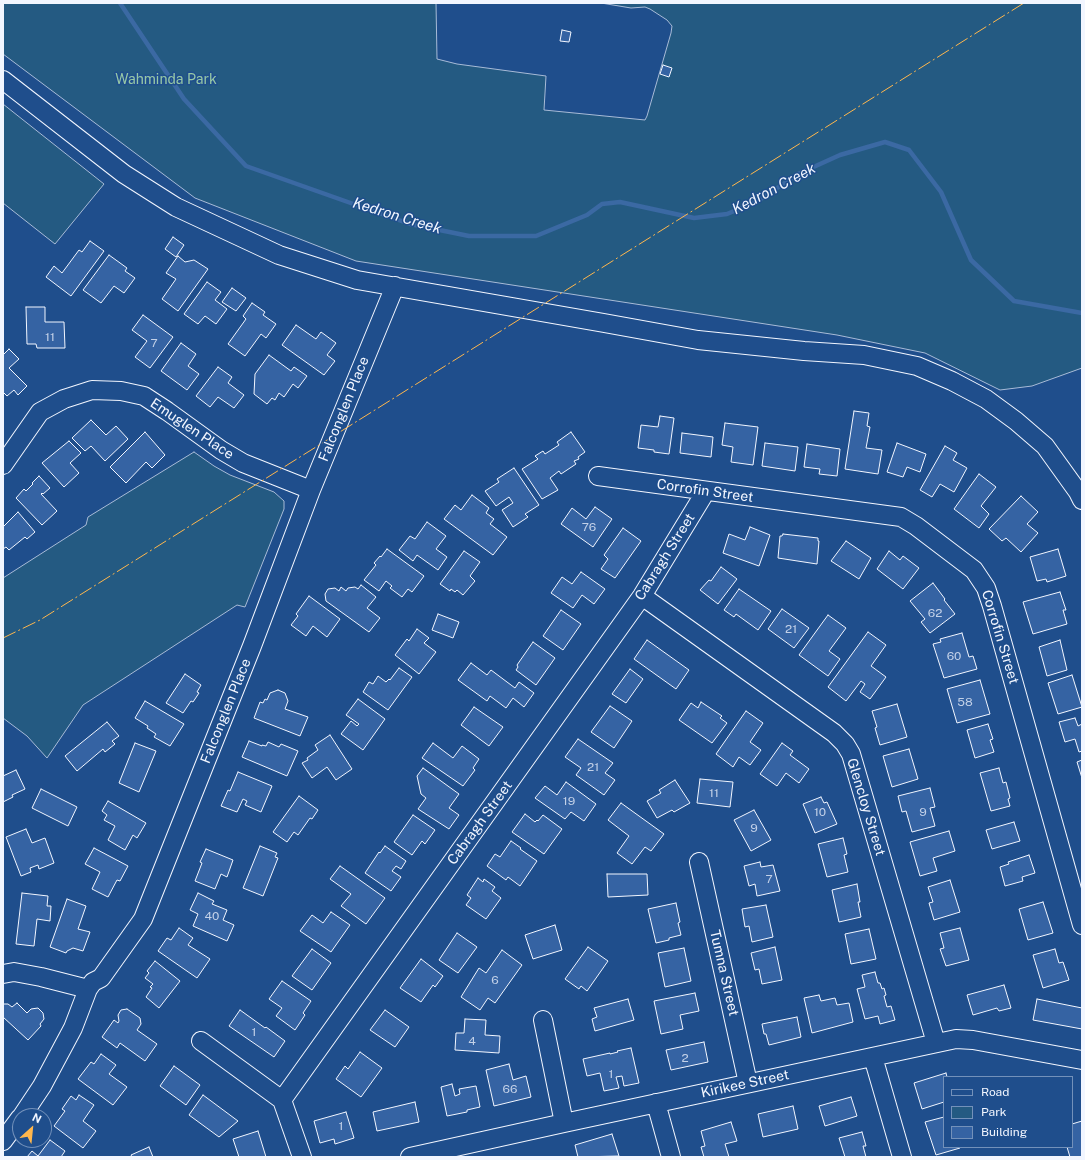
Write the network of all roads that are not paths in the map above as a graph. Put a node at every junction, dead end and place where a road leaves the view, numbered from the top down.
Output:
1 (3, 80) edge
2 (395, 286) junction
3 (3, 465) edge
4 (598, 476) dead end
5 (311, 490) junction
6 (706, 491) junction
7 (1082, 500) edge
8 (642, 596) junction
9 (699, 862) dead end
10 (1082, 925) edge
11 (3, 974) edge
12 (88, 989) junction
13 (543, 1020) dead end
14 (201, 1041) dead end
15 (936, 1043) junction
16 (873, 1057) junction
17 (1082, 1060) edge
18 (748, 1083) junction
19 (282, 1100) junction
20 (656, 1103) junction
21 (27, 1108) edge
22 (564, 1123) junction
23 (12, 1129) edge
24 (3, 1141) edge
25 (302, 1157) edge
26 (410, 1157) edge
27 (671, 1157) edge
28 (902, 1157) edge

1 - 2 street
2 - 5 street, Falconglen Place
2 - 7 street
3 - 5 street, Emuglen Place
4 - 6 street, Corrofin Street
5 - 12 street, Falconglen Place
6 - 8 street, Cabragh Street
6 - 10 street, Corrofin Street
8 - 15 street, Glencloy Street
8 - 19 street, Cabragh Street
9 - 18 street, Tumna Street
11 - 12 street
12 - 21 street, Falconglen Place
13 - 22 street
14 - 19 street
15 - 16 street, Kirikee Street
15 - 17 street, Kirikee Street
16 - 18 street, Kirikee Street
16 - 28 street
18 - 20 street, Kirikee Street
19 - 25 street
20 - 22 street, Kirikee Street
20 - 27 street
22 - 26 street, Kirikee Street
23 - 24 street, Falconglen Place

